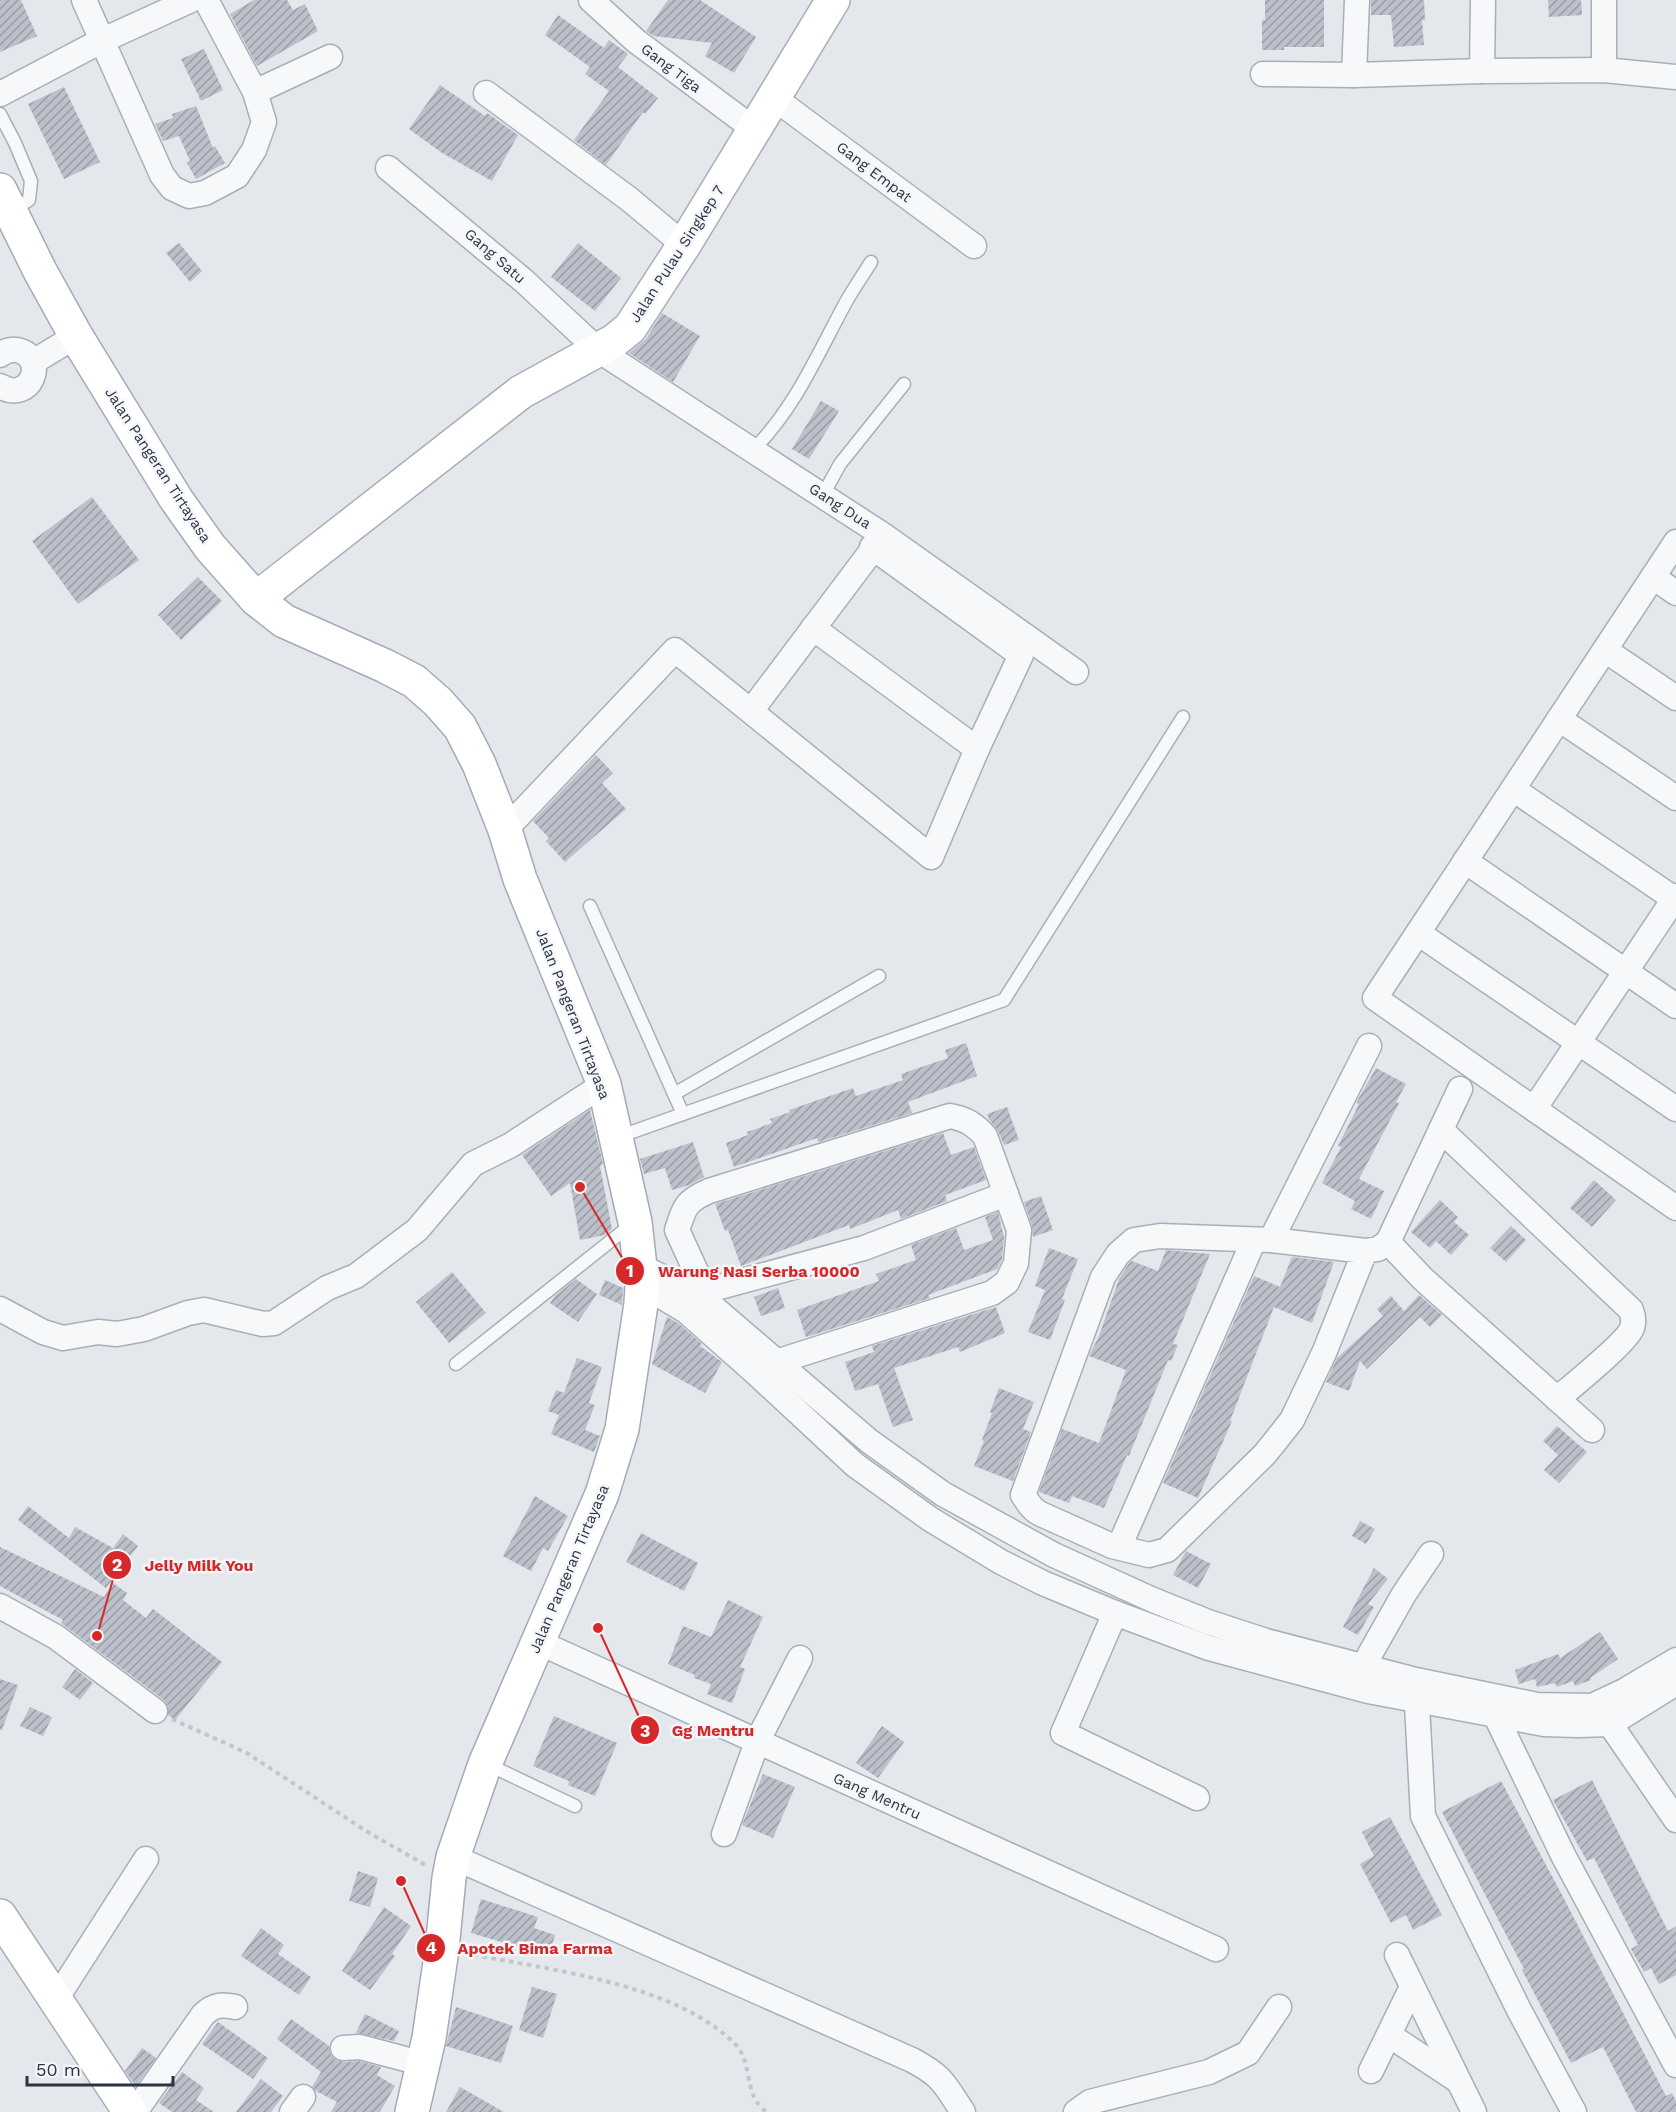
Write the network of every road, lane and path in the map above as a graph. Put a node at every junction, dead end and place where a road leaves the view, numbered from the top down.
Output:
1 (84, 0) edge
2 (191, 0) edge
3 (206, 0) edge
4 (591, 0) edge
5 (833, 0) edge
6 (1357, 0) edge
7 (1483, 0) edge
8 (1604, 0) edge
9 (101, 41) junction
10 (330, 57) dead end
11 (1604, 70) junction
12 (1482, 71) junction
13 (1263, 74) dead end
14 (1354, 75) junction
15 (1676, 77) edge
16 (255, 92) junction
17 (486, 93) dead end
18 (0, 94) edge
19 (774, 98) junction
20 (0, 114) edge
21 (755, 130) junction
22 (388, 168) dead end
23 (6, 201) edge
24 (684, 245) junction
25 (974, 246) dead end
26 (871, 262) dead end
27 (76, 336) junction
28 (598, 350) junction
29 (0, 356) edge
30 (33, 362) junction
31 (904, 384) dead end
32 (0, 386) edge
33 (753, 450) junction
34 (823, 495) junction
35 (878, 541) junction
36 (1676, 542) edge
37 (1653, 577) junction
38 (1676, 592) edge
39 (256, 599) junction
40 (813, 628) junction
41 (1605, 650) junction
42 (1076, 672) dead end
43 (1676, 698) edge
44 (751, 711) junction
45 (1183, 717) dead end
46 (1559, 719) junction
47 (977, 749) junction
48 (1513, 789) junction
49 (1676, 798) edge
50 (505, 830) junction
51 (1465, 861) junction
52 (1675, 898) edge
53 (590, 906) dead end
54 (1418, 933) junction
55 (1626, 971) junction
56 (879, 976) dead end
57 (1676, 1006) edge
58 (1578, 1042) junction
59 (1369, 1046) dead end
60 (604, 1084) junction
61 (1460, 1089) dead end
62 (674, 1094) junction
63 (1534, 1109) junction
64 (1676, 1109) edge
65 (683, 1114) junction
66 (1441, 1130) junction
67 (617, 1137) junction
68 (1006, 1194) junction
69 (1676, 1208) edge
70 (635, 1222) junction
71 (1263, 1240) junction
72 (1388, 1242) junction
73 (1365, 1251) junction
74 (641, 1275) junction
75 (697, 1299) junction
76 (0, 1309) edge
77 (456, 1364) dead end
78 (767, 1368) junction
79 (1557, 1400) junction
80 (1592, 1430) dead end
81 (882, 1450) junction
82 (866, 1473) junction
83 (1108, 1544) junction
84 (1036, 1546) junction
85 (1431, 1554) dead end
86 (1086, 1570) junction
87 (1024, 1573) junction
88 (1076, 1596) junction
89 (0, 1606) edge
90 (1115, 1613) junction
91 (538, 1642) junction
92 (800, 1658) dead end
93 (1676, 1660) edge
94 (1367, 1679) junction
95 (1676, 1683) edge
96 (1416, 1690) junction
97 (1489, 1704) junction
98 (155, 1711) joint
99 (1611, 1724) junction
100 (756, 1742) junction
101 (486, 1764) junction
102 (1197, 1798) dead end
103 (575, 1806) dead end
104 (1676, 1820) edge
105 (724, 1834) dead end
106 (146, 1859) dead end
107 (451, 1867) junction
108 (0, 1916) edge
109 (1216, 1949) dead end
110 (455, 1952) dead end
111 (1397, 1955) dead end
112 (1412, 1987) junction
113 (56, 1999) junction
114 (235, 2007) dead end
115 (1279, 2007) dead end
116 (1389, 2036) junction
117 (343, 2048) dead end
118 (424, 2064) junction
119 (1676, 2065) edge
120 (1371, 2071) dead end
121 (1458, 2080) junction
122 (132, 2112) edge
123 (412, 2112) edge
124 (766, 2112) edge
125 (963, 2112) edge
126 (1076, 2112) edge
127 (1474, 2112) edge
128 (1574, 2112) edge

1 - 9 street
2 - 9 street
3 - 16 street
4 - 21 street, Gang Tiga
5 - 19 main road, Jalan Pulau Singkep 7
6 - 14 street
7 - 12 street
8 - 11 street
9 - 16 street
9 - 18 street
10 - 16 street
11 - 12 street
11 - 15 street
12 - 14 street
13 - 14 street
17 - 24 street
19 - 21 main road, Jalan Pulau Singkep 7
19 - 25 street, Gang Empat
20 - 23 lane
21 - 24 main road, Jalan Pulau Singkep 7
22 - 28 street, Gang Satu
23 - 27 main road, Jalan Pangeran Tirtayasa
24 - 28 main road, Jalan Pulau Singkep 7
26 - 33 lane
27 - 30 street
27 - 39 main road, Jalan Pangeran Tirtayasa
28 - 33 street, Gang Dua
28 - 39 main road, Jalan Pulau Singkep 7
29 - 30 street
30 - 32 street
31 - 34 lane
33 - 34 street, Gang Dua
34 - 35 street, Gang Dua
35 - 40 street
35 - 42 street, Gang Dua
35 - 47 street
36 - 37 street
37 - 38 street
37 - 41 street
39 - 50 main road, Jalan Pangeran Tirtayasa
40 - 44 street
40 - 47 street
41 - 43 street
41 - 46 street
44 - 47 street
44 - 50 street
45 - 65 lane
46 - 48 street
46 - 49 street
48 - 51 street
48 - 52 street
50 - 60 main road, Jalan Pangeran Tirtayasa
51 - 54 street
51 - 55 street
52 - 55 street
53 - 62 lane
54 - 58 street
54 - 63 street
55 - 57 street
55 - 58 street
56 - 62 lane
58 - 63 street
58 - 64 street
59 - 71 street
60 - 67 main road, Jalan Pangeran Tirtayasa
60 - 76 street
61 - 66 street
62 - 65 lane
63 - 69 street
65 - 67 lane
66 - 72 street
66 - 79 street
67 - 70 main road, Jalan Pangeran Tirtayasa
68 - 75 street
68 - 75 street
68 - 78 street
70 - 74 main road, Jalan Pangeran Tirtayasa
70 - 77 lane
71 - 73 street
71 - 83 street
71 - 83 street
72 - 73 street
72 - 79 street
73 - 83 street
74 - 75 street
74 - 91 main road, Jalan Pangeran Tirtayasa
75 - 78 street
78 - 81 street
78 - 82 street
79 - 80 street
81 - 82 street
81 - 84 street
82 - 87 street
83 - 86 street
84 - 86 street
84 - 87 street
85 - 94 street
86 - 88 street
86 - 94 street
87 - 88 street
88 - 90 street
89 - 98 street
90 - 94 street
90 - 102 street
91 - 100 street, Gang Mentru
91 - 101 main road, Jalan Pangeran Tirtayasa
92 - 100 street
93 - 97 street
94 - 96 street
95 - 99 street
96 - 97 street
96 - 128 street
97 - 99 street
97 - 119 street
98 - 107 path
99 - 104 street
100 - 105 street
100 - 109 street, Gang Mentru
101 - 103 lane
101 - 107 main road, Jalan Pangeran Tirtayasa
106 - 113 street
107 - 118 main road, Jalan Pangeran Tirtayasa
107 - 125 street
108 - 113 main road
110 - 124 path
111 - 112 street
112 - 116 street
112 - 121 street
113 - 122 main road
114 - 122 street
115 - 126 street
116 - 120 street
116 - 121 street
117 - 118 street
118 - 123 main road, Jalan Pangeran Tirtayasa
121 - 127 street

